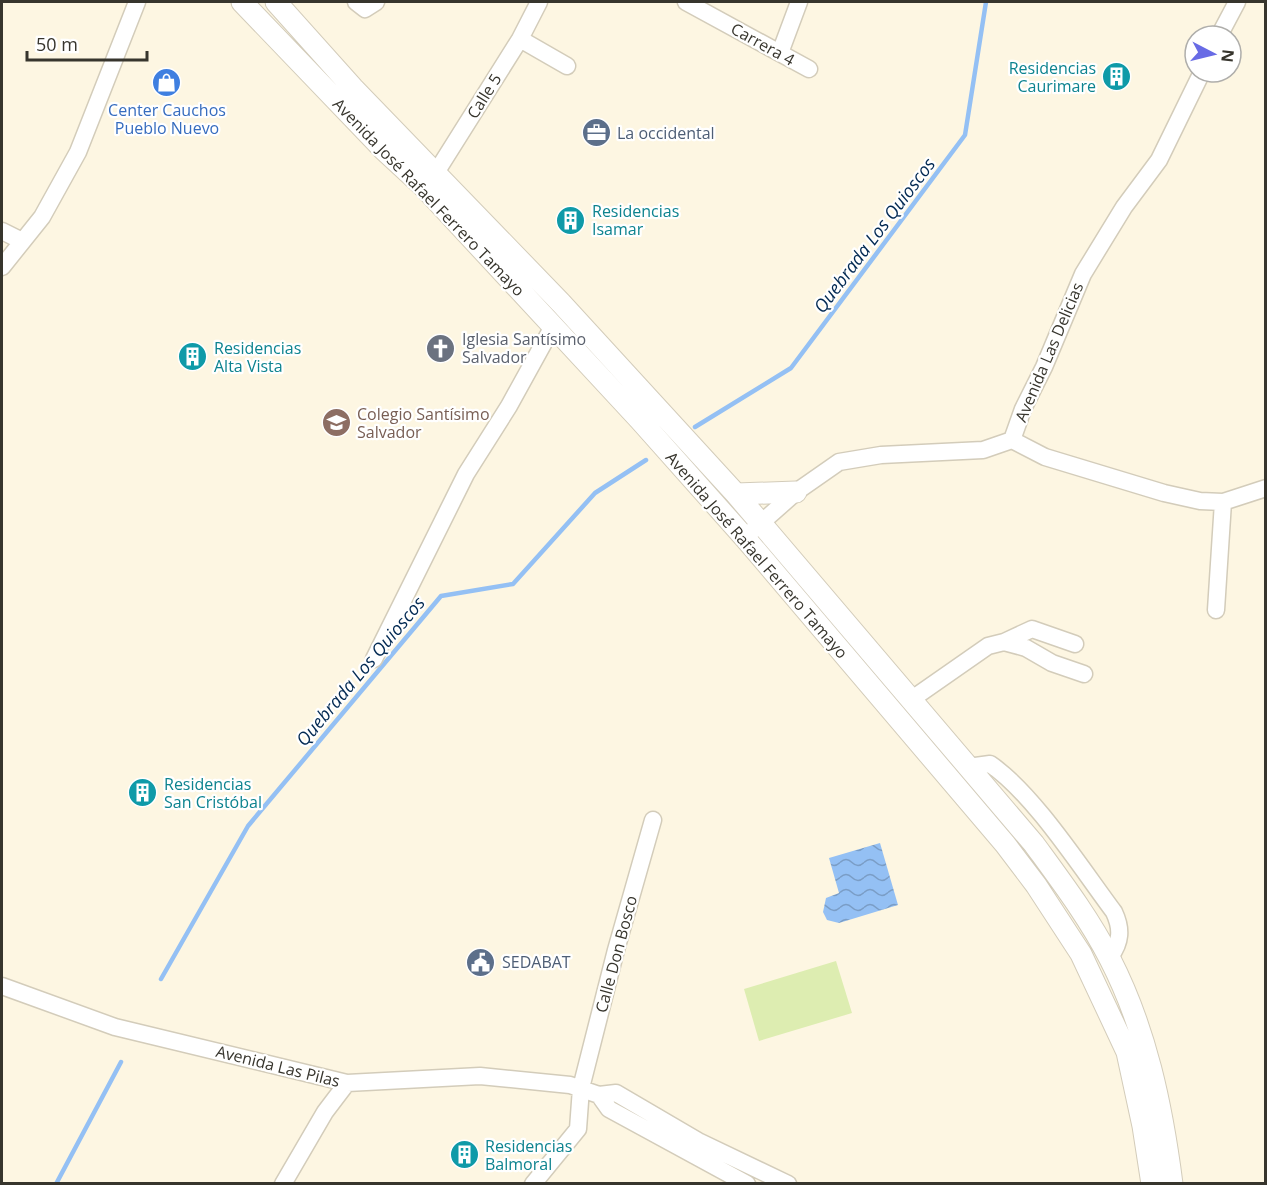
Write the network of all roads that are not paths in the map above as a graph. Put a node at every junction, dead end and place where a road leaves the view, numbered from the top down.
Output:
1 (137, 2) edge
2 (242, 2) edge
3 (356, 2) edge
4 (376, 2) edge
5 (539, 2) edge
6 (686, 2) edge
7 (799, 2) edge
8 (1237, 2) edge
9 (284, 4) edge
10 (1225, 24) edge
11 (520, 39) junction
12 (780, 53) junction
13 (567, 66) dead end
14 (809, 69) dead end
15 (1196, 84) edge
16 (430, 179) junction
17 (2, 231) edge
18 (21, 241) junction
19 (2, 267) edge
20 (552, 328) junction
21 (1012, 440) junction
22 (1266, 488) edge
23 (796, 492) junction
24 (736, 494) junction
25 (1223, 502) junction
26 (760, 523) junction
27 (745, 538) junction
28 (1216, 610) dead end
29 (1004, 642) junction
30 (1075, 644) dead end
31 (374, 659) dead end
32 (1084, 674) dead end
33 (912, 699) junction
34 (653, 820) dead end
35 (2, 986) edge
36 (347, 1083) junction
37 (581, 1088) junction
38 (599, 1095) junction
39 (283, 1184) edge
40 (533, 1184) edge
41 (747, 1184) edge
42 (788, 1184) edge
43 (1152, 1184) edge
44 (1172, 1184) edge

1 - 18 street
2 - 16 street, Avenida José Rafael Ferrero Tamayo
3 - 4 street
5 - 11 street, Calle 5
6 - 12 street, Carrera 4
7 - 12 street
8 - 10 street
9 - 16 street, Avenida José Rafael Ferrero Tamayo
11 - 13 street
11 - 16 street, Calle 5
12 - 14 street, Carrera 4
15 - 21 street, Avenida Las Delicias
16 - 20 street, Avenida José Rafael Ferrero Tamayo
16 - 24 street, Avenida José Rafael Ferrero Tamayo
17 - 18 street
18 - 19 street
20 - 27 street, Avenida José Rafael Ferrero Tamayo
20 - 31 street
21 - 23 street, Avenida Las Delicias
21 - 25 street
22 - 25 street
23 - 24 street
23 - 26 street, Avenida Las Delicias
24 - 26 street, Avenida José Rafael Ferrero Tamayo
25 - 28 street
26 - 27 street, Avenida Las Delicias
26 - 33 street, Avenida José Rafael Ferrero Tamayo
27 - 43 street, Avenida José Rafael Ferrero Tamayo
29 - 30 street
29 - 32 street
29 - 33 street
33 - 44 street, Avenida José Rafael Ferrero Tamayo
34 - 37 street, Calle Don Bosco
35 - 36 street, Avenida Las Pilas
36 - 37 street, Avenida Las Pilas
36 - 39 street
37 - 38 street, Avenida Las Pilas
37 - 40 street, Calle Don Bosco
38 - 41 street, Avenida Las Pilas
38 - 42 street, Avenida Las Pilas

